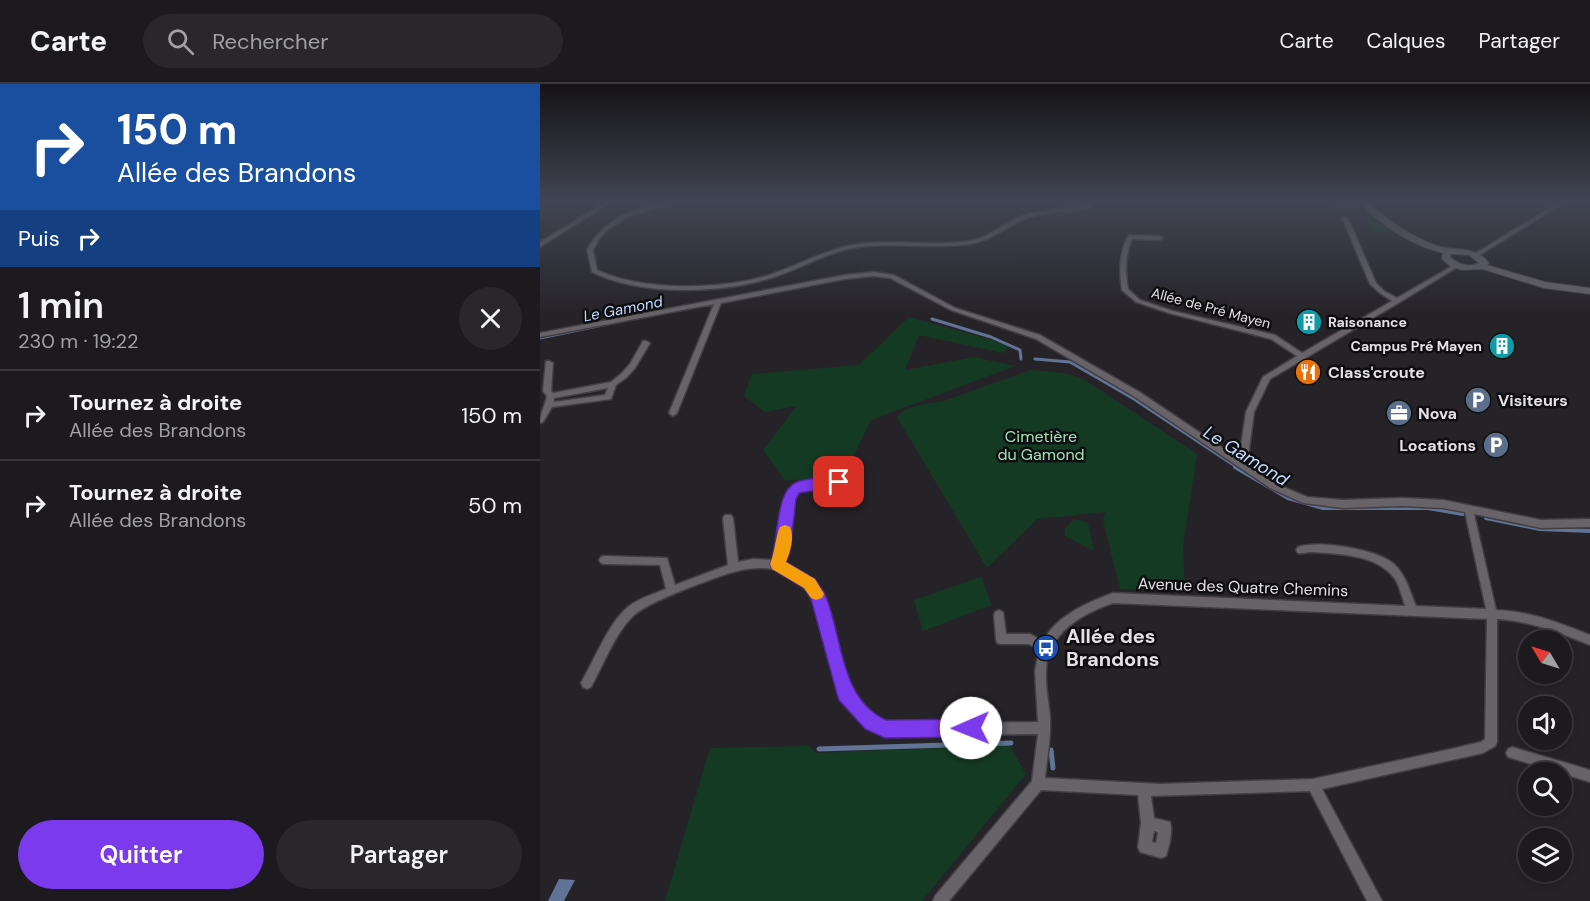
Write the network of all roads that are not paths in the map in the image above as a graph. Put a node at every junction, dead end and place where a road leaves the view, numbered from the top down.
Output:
1 (596, 239) edge
2 (985, 239) edge
3 (1129, 239) edge
4 (1354, 239) edge
5 (1417, 239) edge
6 (1502, 239) edge
7 (1448, 252) junction
8 (1476, 255) junction
9 (1456, 266) junction
10 (1482, 267) junction
11 (1590, 291) edge
12 (719, 300) junction
13 (1398, 301) junction
14 (540, 335) edge
15 (646, 343) dead end
16 (1301, 356) junction
17 (549, 363) dead end
18 (613, 384) junction
19 (550, 400) junction
20 (672, 413) dead end
21 (540, 420) edge
22 (1242, 466) junction
23 (844, 487) dead end
24 (1469, 511) junction
25 (728, 518) dead end
26 (1590, 523) edge
27 (1301, 550) dead end
28 (604, 560) dead end
29 (777, 564) junction
30 (733, 566) junction
31 (672, 591) junction
32 (1412, 610) junction
33 (1492, 614) junction
34 (999, 615) dead end
35 (1590, 640) edge
36 (1046, 648) junction
37 (587, 683) dead end
38 (1044, 728) junction
39 (1512, 753) dead end
40 (1590, 776) edge
41 (1038, 784) junction
42 (1313, 784) junction
43 (1144, 789) junction
44 (1148, 823) dead end
45 (940, 901) edge
46 (1375, 901) edge

1 - 2 street
3 - 16 street, Allée de Pré Mayen
4 - 13 street
5 - 7 main road
6 - 8 street
7 - 8 main road
7 - 9 main road
8 - 10 main road
9 - 10 main road
9 - 13 street
10 - 11 main road
12 - 14 street
12 - 20 street
12 - 22 street
13 - 16 street
15 - 18 street
16 - 22 street
17 - 19 street
18 - 19 street
18 - 19 street
19 - 21 street
22 - 24 street
23 - 29 street
24 - 26 street
24 - 33 street
25 - 30 street
27 - 32 street
28 - 31 street
29 - 30 street
29 - 38 street
30 - 31 street
31 - 37 street
32 - 33 street, Avenue des Quatre Chemins
32 - 36 street, Avenue des Quatre Chemins
33 - 35 street, Avenue des Quatre Chemins
33 - 42 street
34 - 36 street
36 - 38 street, Avenue des Quatre Chemins
38 - 41 street, Avenue des Quatre Chemins
39 - 40 street
41 - 43 street
41 - 45 street
42 - 43 street
42 - 46 street
43 - 44 street

